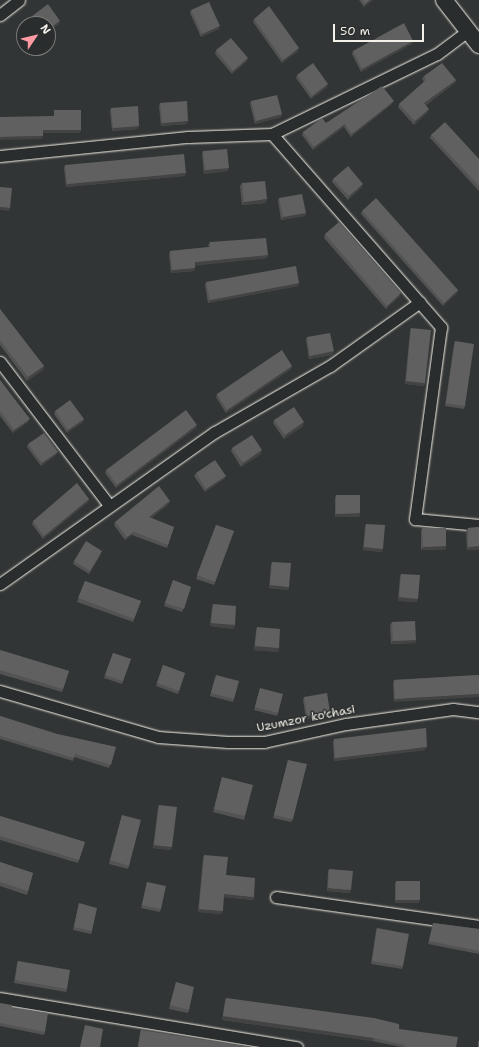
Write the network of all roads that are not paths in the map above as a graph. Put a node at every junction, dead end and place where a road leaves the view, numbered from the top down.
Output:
1 (20, 0) edge
2 (444, 0) edge
3 (0, 15) edge
4 (468, 31) junction
5 (479, 45) edge
6 (272, 134) junction
7 (0, 156) edge
8 (420, 302) junction
9 (0, 362) edge
10 (109, 505) junction
11 (479, 525) edge
12 (0, 584) edge
13 (0, 691) edge
14 (479, 712) edge
15 (276, 897) dead end
16 (479, 926) edge
17 (0, 998) edge
18 (297, 1047) edge

1 - 3 street
2 - 4 main road
4 - 5 main road
4 - 6 street
6 - 7 street
6 - 8 street
8 - 10 street
8 - 11 street
9 - 10 street
10 - 12 street
13 - 14 street, Uzumzor ko'chasi
15 - 16 street
17 - 18 street

